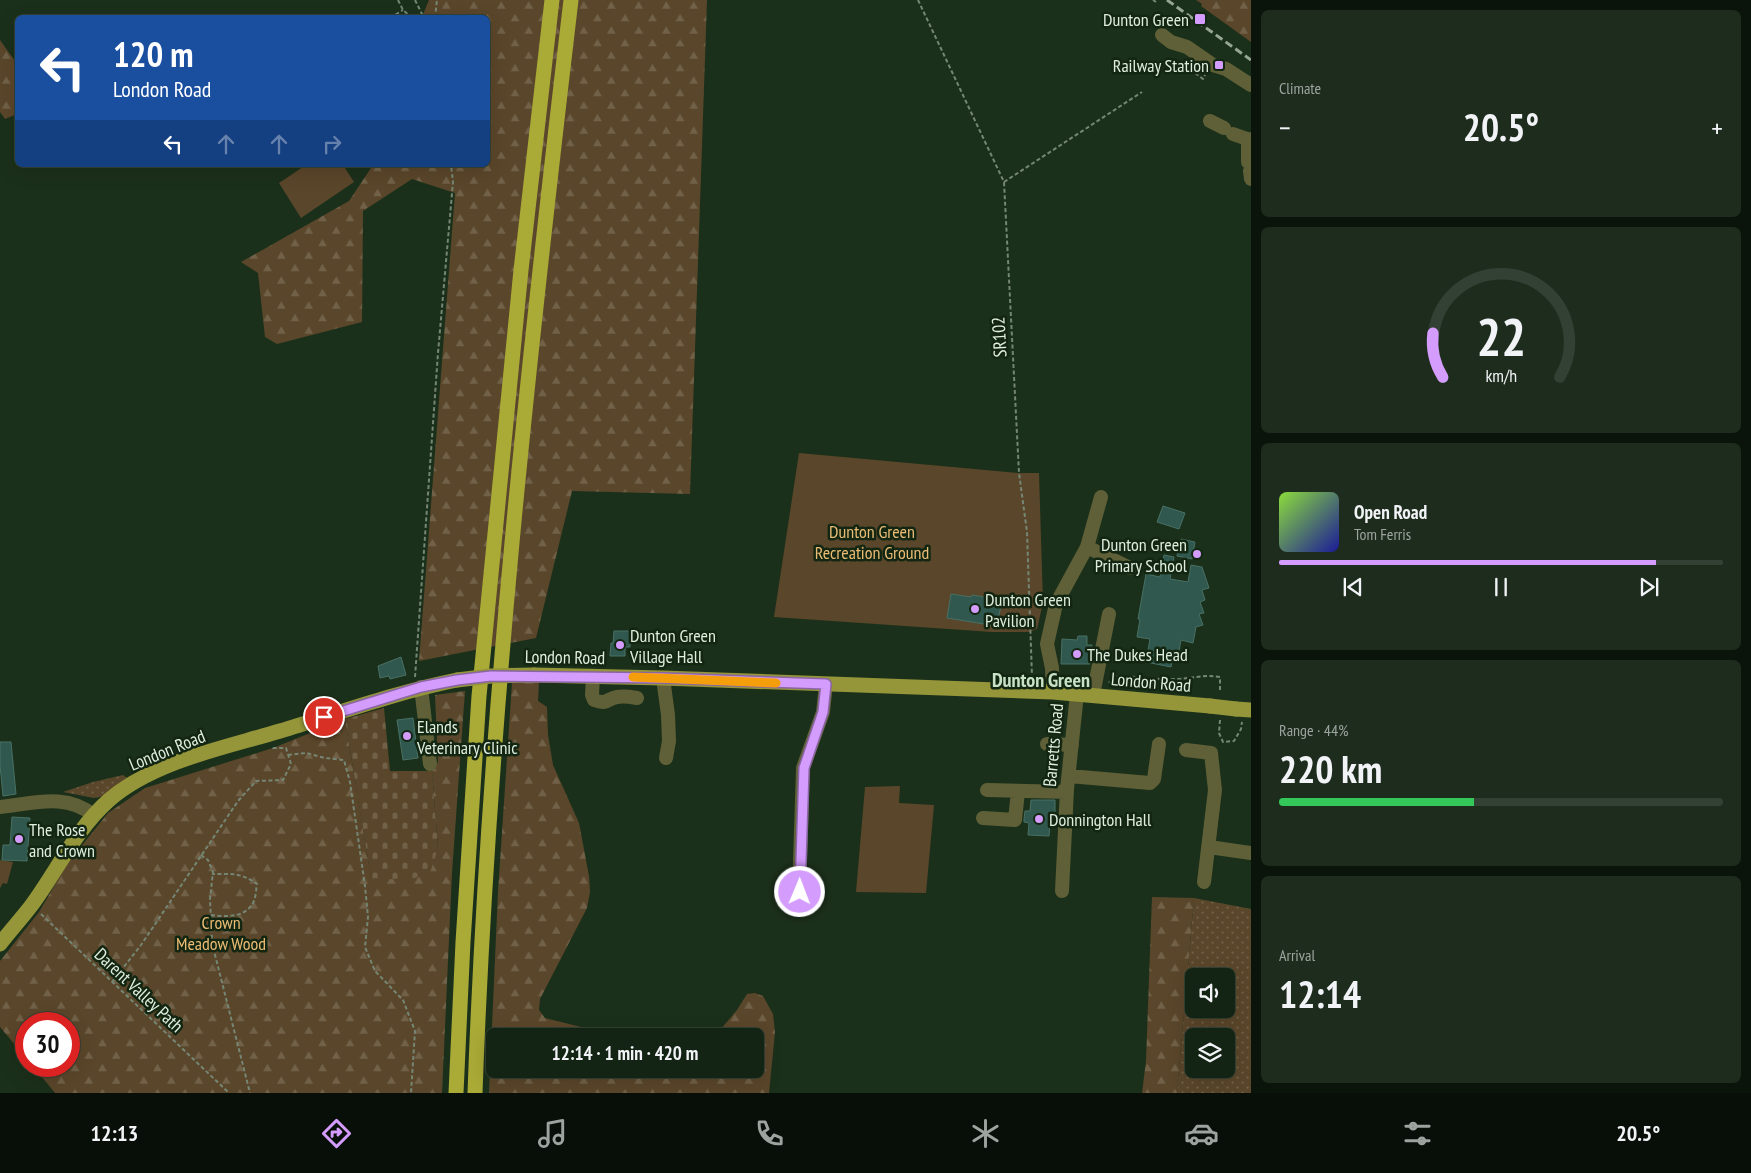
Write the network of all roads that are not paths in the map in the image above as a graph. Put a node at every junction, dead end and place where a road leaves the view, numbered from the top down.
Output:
1 (552, 0) edge
2 (571, 0) edge
3 (1166, 43) dead end
4 (1251, 85) edge
5 (1210, 121) dead end
6 (1251, 139) edge
7 (1250, 171) edge
8 (1100, 497) dead end
9 (1086, 547) junction
10 (1130, 568) dead end
11 (1108, 614) dead end
12 (592, 676) junction
13 (663, 678) junction
14 (826, 684) junction
15 (418, 688) junction
16 (1053, 692) junction
17 (1077, 694) junction
18 (1096, 696) junction
19 (637, 698) dead end
20 (1243, 709) edge
21 (1047, 744) dead end
22 (1159, 744) dead end
23 (1072, 745) junction
24 (1186, 750) dead end
25 (666, 758) dead end
26 (430, 764) dead end
27 (1069, 776) junction
28 (987, 790) dead end
29 (1018, 791) junction
30 (1067, 792) junction
31 (0, 807) edge
32 (93, 815) junction
33 (982, 818) dead end
34 (1209, 847) junction
35 (1251, 854) edge
36 (1204, 882) dead end
37 (1062, 890) dead end
38 (800, 892) dead end
39 (0, 944) edge
40 (456, 1093) edge
41 (476, 1093) edge

1 - 40 highway
2 - 41 highway
3 - 4 street
5 - 6 street
6 - 7 street
8 - 9 street
9 - 10 street
9 - 16 street
11 - 18 street
12 - 13 main road, London Road
12 - 15 main road, London Road, bridge
12 - 19 street
13 - 14 main road, London Road
13 - 25 street
14 - 16 main road, London Road
14 - 38 street
15 - 26 street
15 - 32 main road, London Road
16 - 17 main road, London Road
17 - 18 main road, London Road
17 - 23 street, Barretts Road
18 - 20 main road, London Road, bridge
21 - 23 street
22 - 27 street
23 - 27 street, Barretts Road
24 - 34 street
27 - 30 street, Barretts Road
28 - 29 street
29 - 30 street
29 - 33 street
30 - 37 street, Barretts Road
31 - 32 street
32 - 39 main road, London Road
34 - 35 street
34 - 36 street

